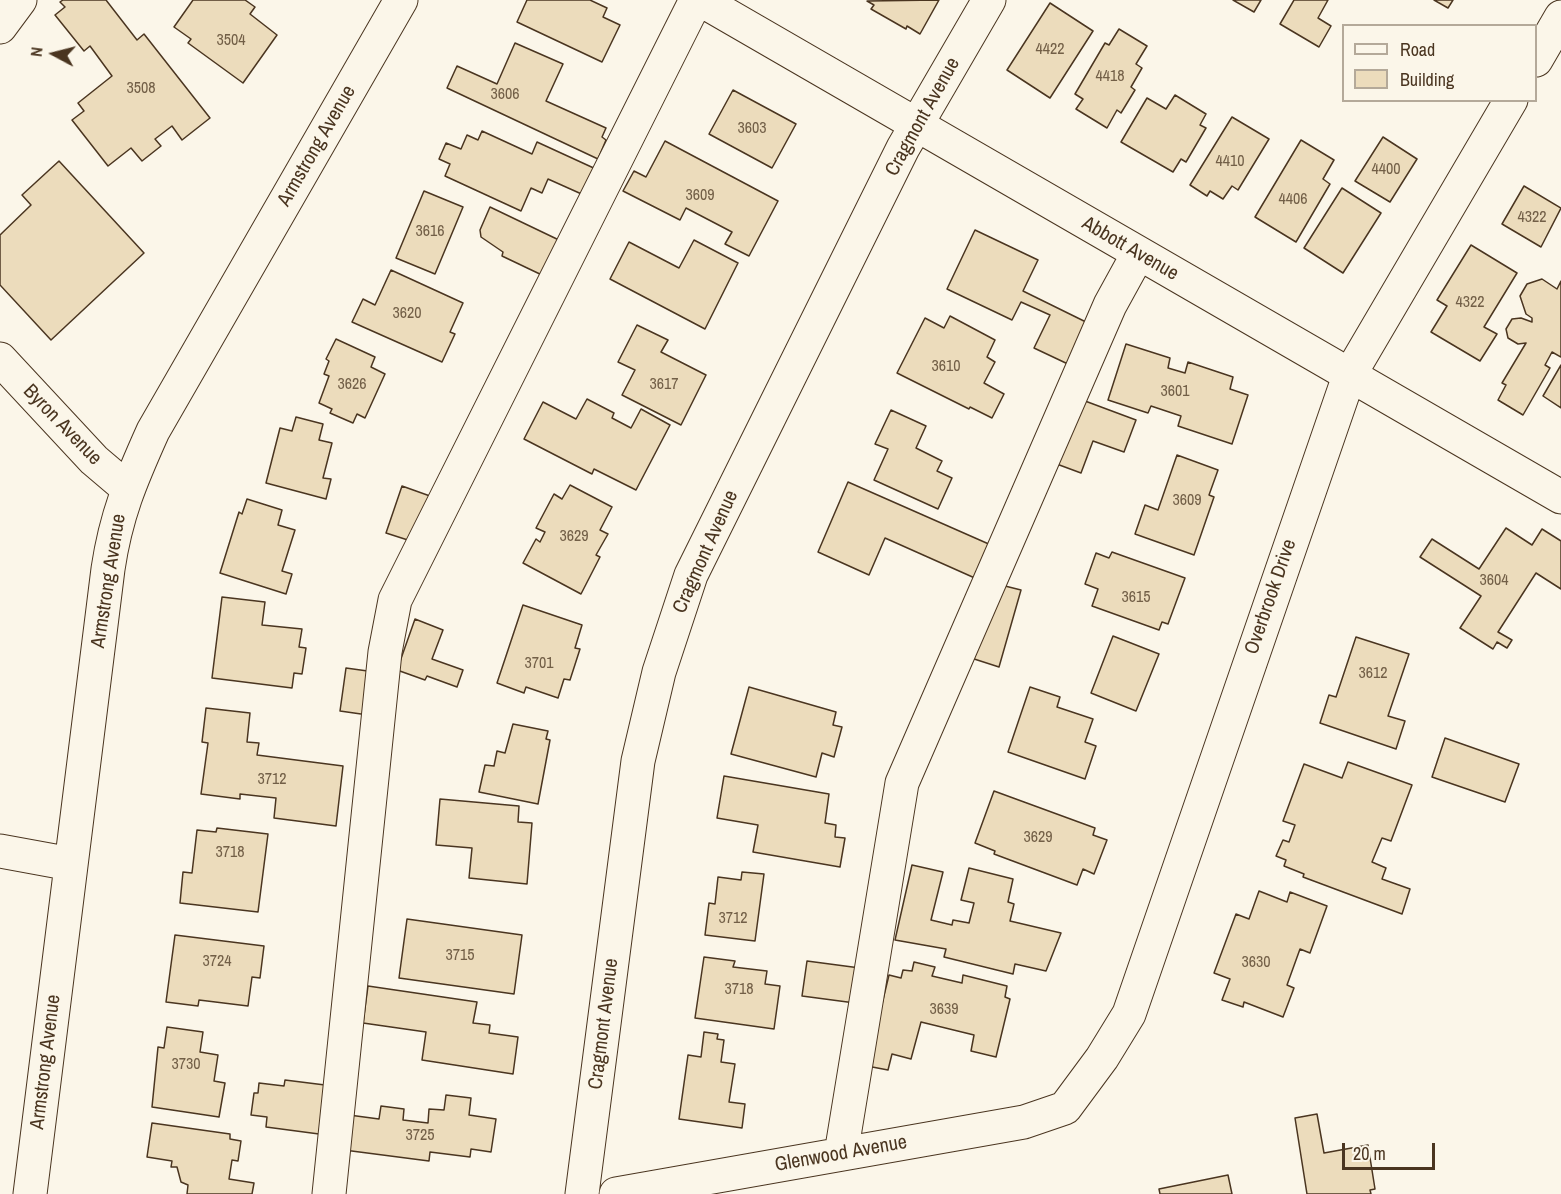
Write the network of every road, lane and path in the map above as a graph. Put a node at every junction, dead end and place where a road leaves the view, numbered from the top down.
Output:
1 (20, 0) edge
2 (401, 0) edge
3 (696, 0) edge
4 (701, 0) edge
5 (989, 0) edge
6 (1561, 17) edge
7 (0, 27) edge
8 (1537, 58) edge
9 (1510, 102) edge
10 (916, 125) junction
11 (1138, 254) junction
12 (0, 359) edge
13 (1348, 376) junction
14 (127, 488) junction
15 (1561, 497) edge
16 (0, 851) edge
17 (70, 864) junction
18 (1065, 1108) joint
19 (841, 1154) junction
20 (30, 1194) edge
21 (329, 1194) edge
22 (582, 1194) edge
23 (616, 1194) edge

1 - 7 street
2 - 14 street, Armstrong Avenue
3 - 21 street
4 - 10 street, Abbott Avenue
5 - 10 street, Cragmont Avenue
6 - 8 street
9 - 13 street, Overbrook Drive
10 - 11 street, Abbott Avenue
10 - 22 street, Cragmont Avenue
11 - 13 street, Abbott Avenue
11 - 19 street
12 - 14 street, Byron Avenue
13 - 15 street, Abbott Avenue
13 - 18 street, Overbrook Drive
14 - 17 street, Armstrong Avenue
16 - 17 street
17 - 20 street, Armstrong Avenue
18 - 19 street, Glenwood Avenue
19 - 23 street, Glenwood Avenue

